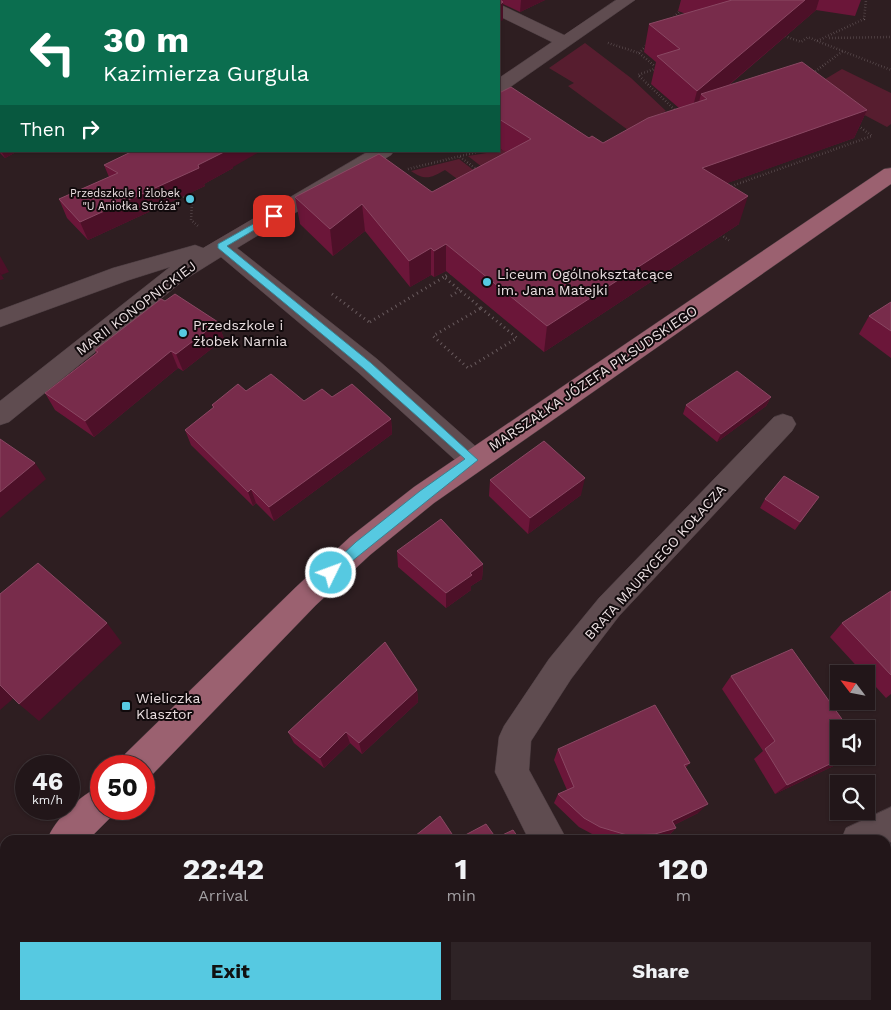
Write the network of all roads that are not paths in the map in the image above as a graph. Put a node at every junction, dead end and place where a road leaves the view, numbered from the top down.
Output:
1 (627, 0) edge
2 (500, 10) edge
3 (565, 42) junction
4 (500, 85) edge
5 (382, 152) edge
6 (891, 174) edge
7 (221, 246) junction
8 (0, 319) edge
9 (0, 415) edge
10 (783, 424) dead end
11 (473, 460) junction
12 (148, 755) edge
13 (90, 813) edge
14 (891, 824) edge
15 (69, 835) edge
16 (546, 835) edge
17 (868, 835) edge

1 - 3 street
2 - 3 street
3 - 4 street
5 - 7 street, MARII KONOPNICKIEJ
6 - 11 main road, MARSZAŁKA JÓZEFA PIŁSUDSKIEGO
7 - 8 street
7 - 9 street, MARII KONOPNICKIEJ
7 - 11 street
10 - 16 street, BRATA MAURYCEGO KOŁACZA
11 - 12 main road, MARSZAŁKA JÓZEFA PIŁSUDSKIEGO
13 - 15 main road
14 - 17 street

